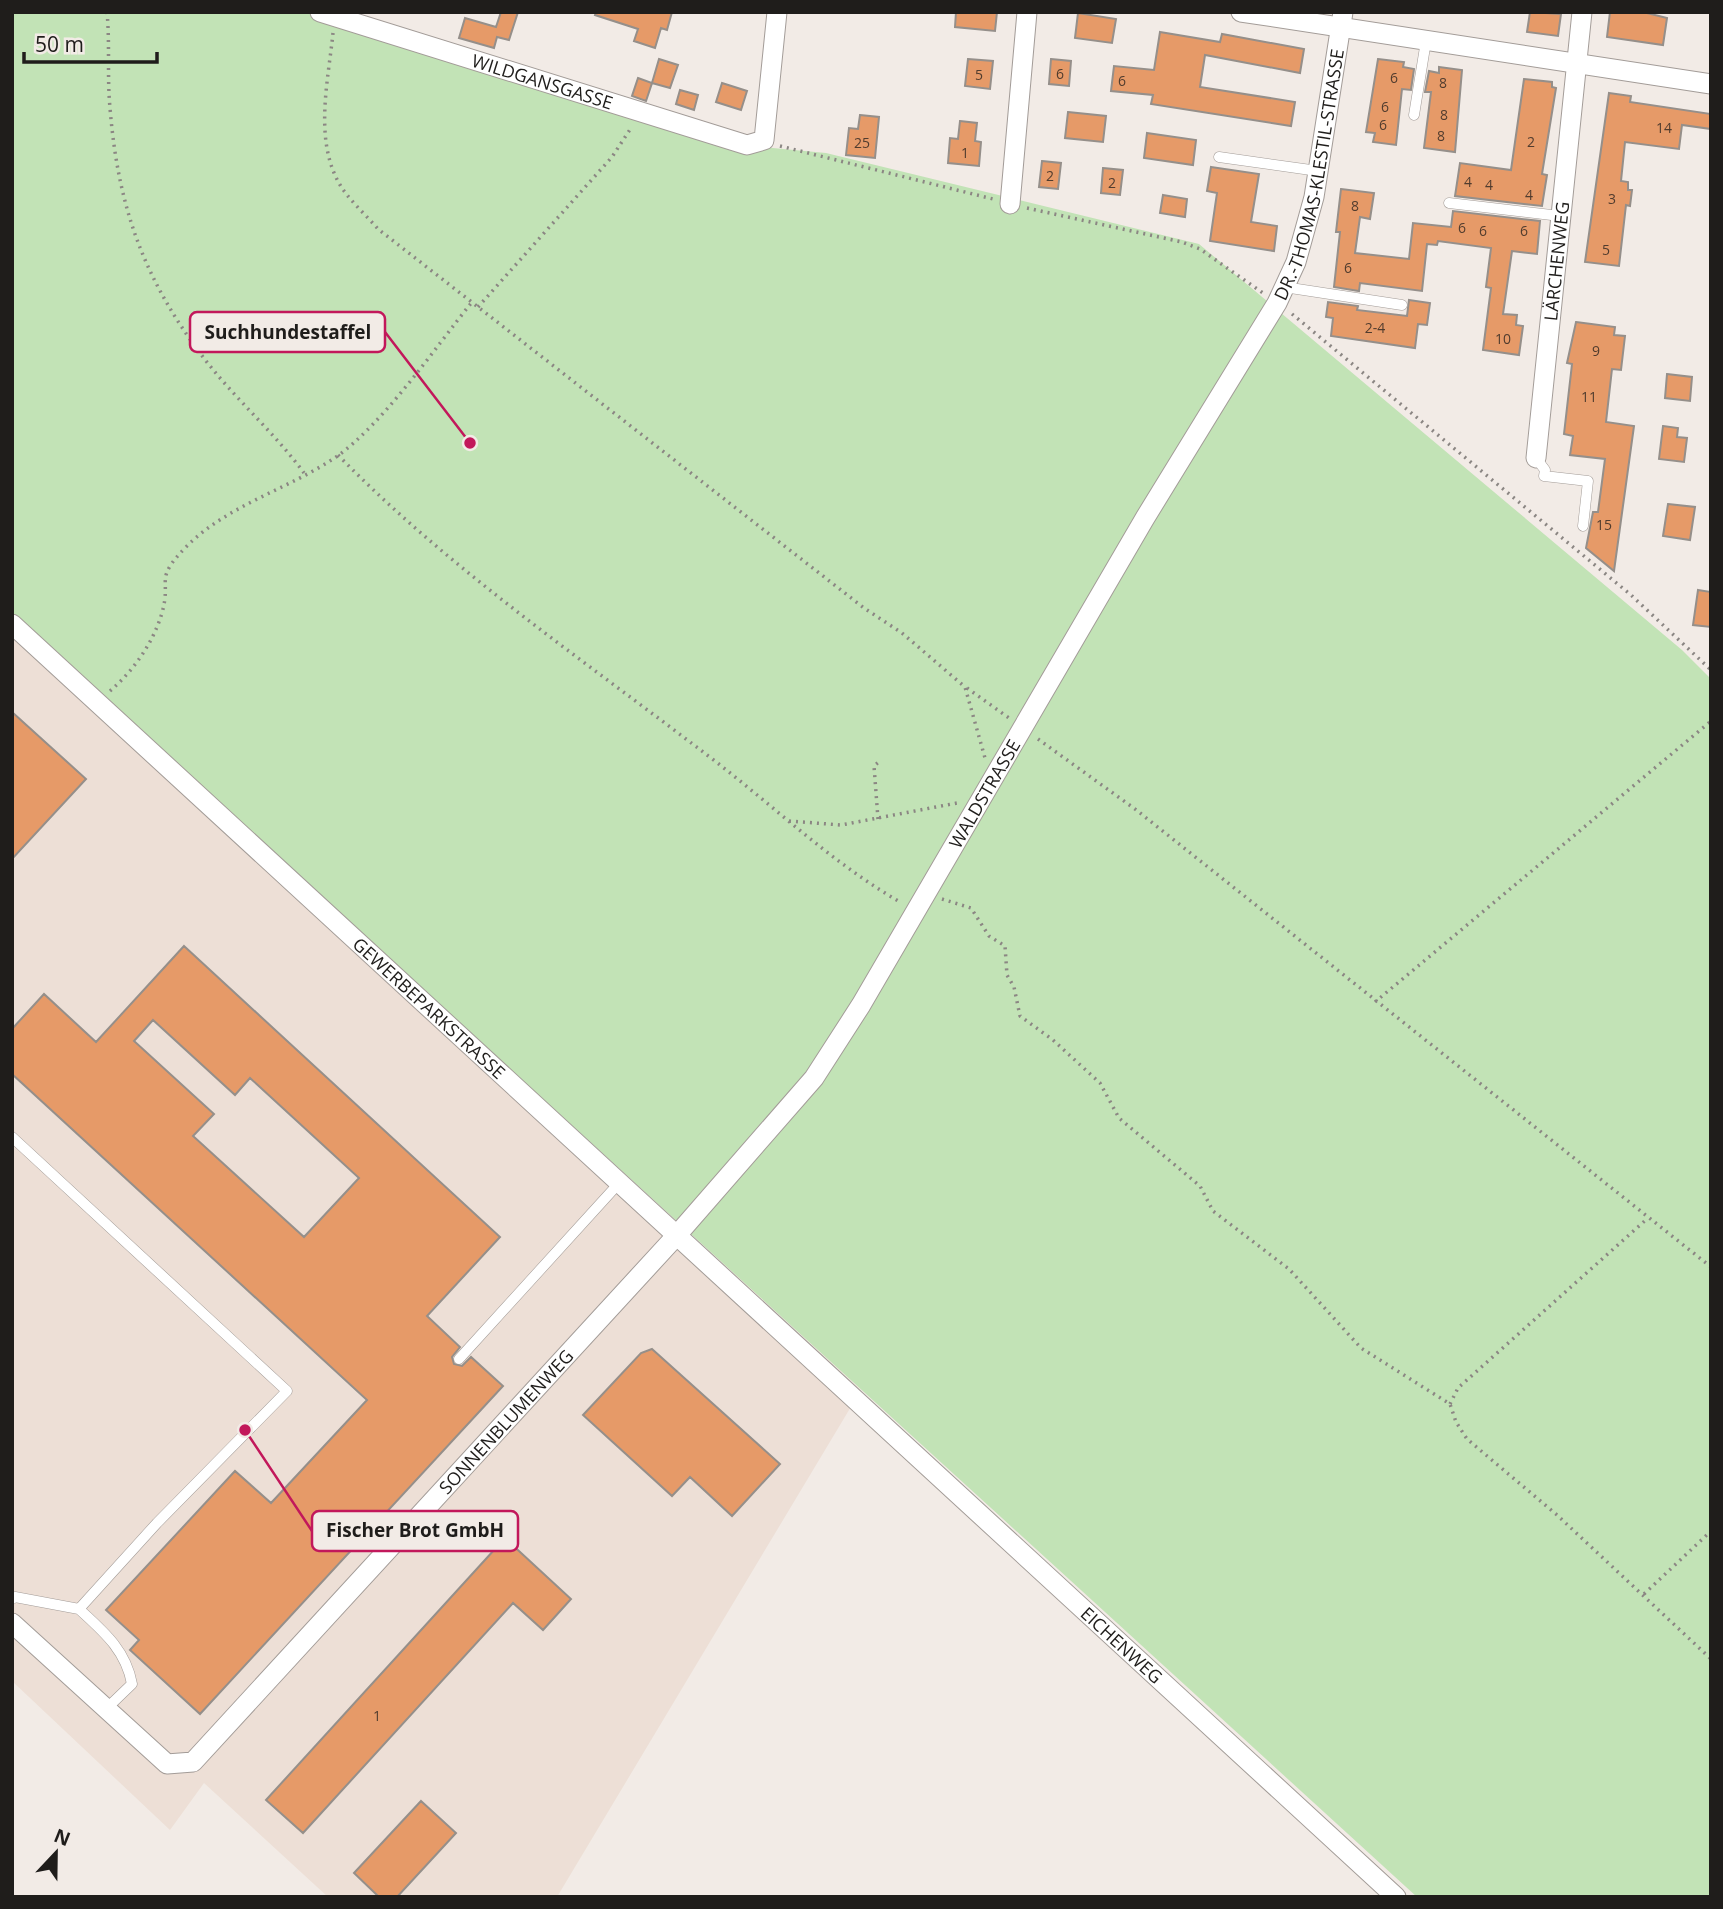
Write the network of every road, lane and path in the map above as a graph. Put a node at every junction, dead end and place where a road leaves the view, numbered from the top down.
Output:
1 (107, 12) edge
2 (1027, 12) edge
3 (1241, 12) edge
4 (1583, 12) edge
5 (776, 13) edge
6 (330, 14) edge
7 (1342, 20) edge
8 (1426, 41) junction
9 (1576, 63) junction
10 (1711, 84) edge
11 (641, 112) junction
12 (1414, 115) dead end
13 (764, 140) junction
14 (1219, 157) dead end
15 (1318, 172) junction
16 (1449, 203) dead end
17 (1010, 204) junction
18 (1560, 216) junction
19 (1281, 295) junction
20 (472, 302) junction
21 (1402, 305) dead end
22 (478, 307) junction
23 (1261, 331) joint
24 (338, 455) junction
25 (1535, 458) joint
26 (304, 473) junction
27 (1583, 526) dead end
28 (12, 624) edge
29 (1711, 670) edge
30 (965, 687) junction
31 (98, 702) junction
32 (1711, 721) edge
33 (1022, 728) junction
34 (881, 760) dead end
35 (992, 780) junction
36 (976, 806) junction
37 (878, 819) junction
38 (789, 821) junction
39 (925, 893) junction
40 (914, 910) junction
41 (1375, 1002) junction
42 (12, 1137) edge
43 (620, 1182) junction
44 (1648, 1218) junction
45 (677, 1235) junction
46 (1711, 1267) edge
47 (459, 1359) dead end
48 (848, 1392) joint
49 (1450, 1404) junction
50 (1711, 1531) edge
51 (1643, 1595) junction
52 (12, 1599) edge
53 (79, 1609) junction
54 (12, 1623) edge
55 (1711, 1659) edge
56 (106, 1709) junction
57 (1396, 1897) edge

1 - 26 path
2 - 17 street
3 - 7 street
4 - 9 street, LÄRCHENWEG
5 - 13 street
6 - 11 street, WILDGANSGASSE
6 - 20 path
7 - 8 street
7 - 15 street, DR.-THOMAS-KLESTIL-STRASSE
8 - 9 street
8 - 12 lane
9 - 10 street
9 - 18 street, LÄRCHENWEG
11 - 13 street, WILDGANSGASSE
11 - 22 path
13 - 17 path
14 - 15 lane
15 - 19 street, DR.-THOMAS-KLESTIL-STRASSE
16 - 18 lane
17 - 19 path
18 - 25 street, LÄRCHENWEG
19 - 21 lane
19 - 23 street, DR.-THOMAS-KLESTIL-STRASSE
19 - 29 path
20 - 22 path
20 - 24 path
22 - 30 path
23 - 33 street, WALDSTRASSE
24 - 26 path
24 - 38 path
25 - 27 lane
26 - 31 path
28 - 31 street, GEWERBEPARKSTRASSE
30 - 33 path
30 - 35 path
31 - 43 street, GEWERBEPARKSTRASSE
32 - 41 path
33 - 35 street, WALDSTRASSE
33 - 41 path
34 - 37 path
35 - 36 street, WALDSTRASSE
36 - 37 path
36 - 39 street, WALDSTRASSE
37 - 38 path
38 - 40 path
39 - 40 street, WALDSTRASSE
39 - 49 path
40 - 45 street, WALDSTRASSE
41 - 44 path
42 - 53 lane
43 - 45 street, GEWERBEPARKSTRASSE
43 - 47 lane
44 - 46 path
44 - 49 path
45 - 48 street, GEWERBEPARKSTRASSE
45 - 56 street, SONNENBLUMENWEG
48 - 57 street, EICHENWEG
49 - 51 path
50 - 51 path
51 - 55 path
52 - 53 lane
53 - 56 lane
54 - 56 street

